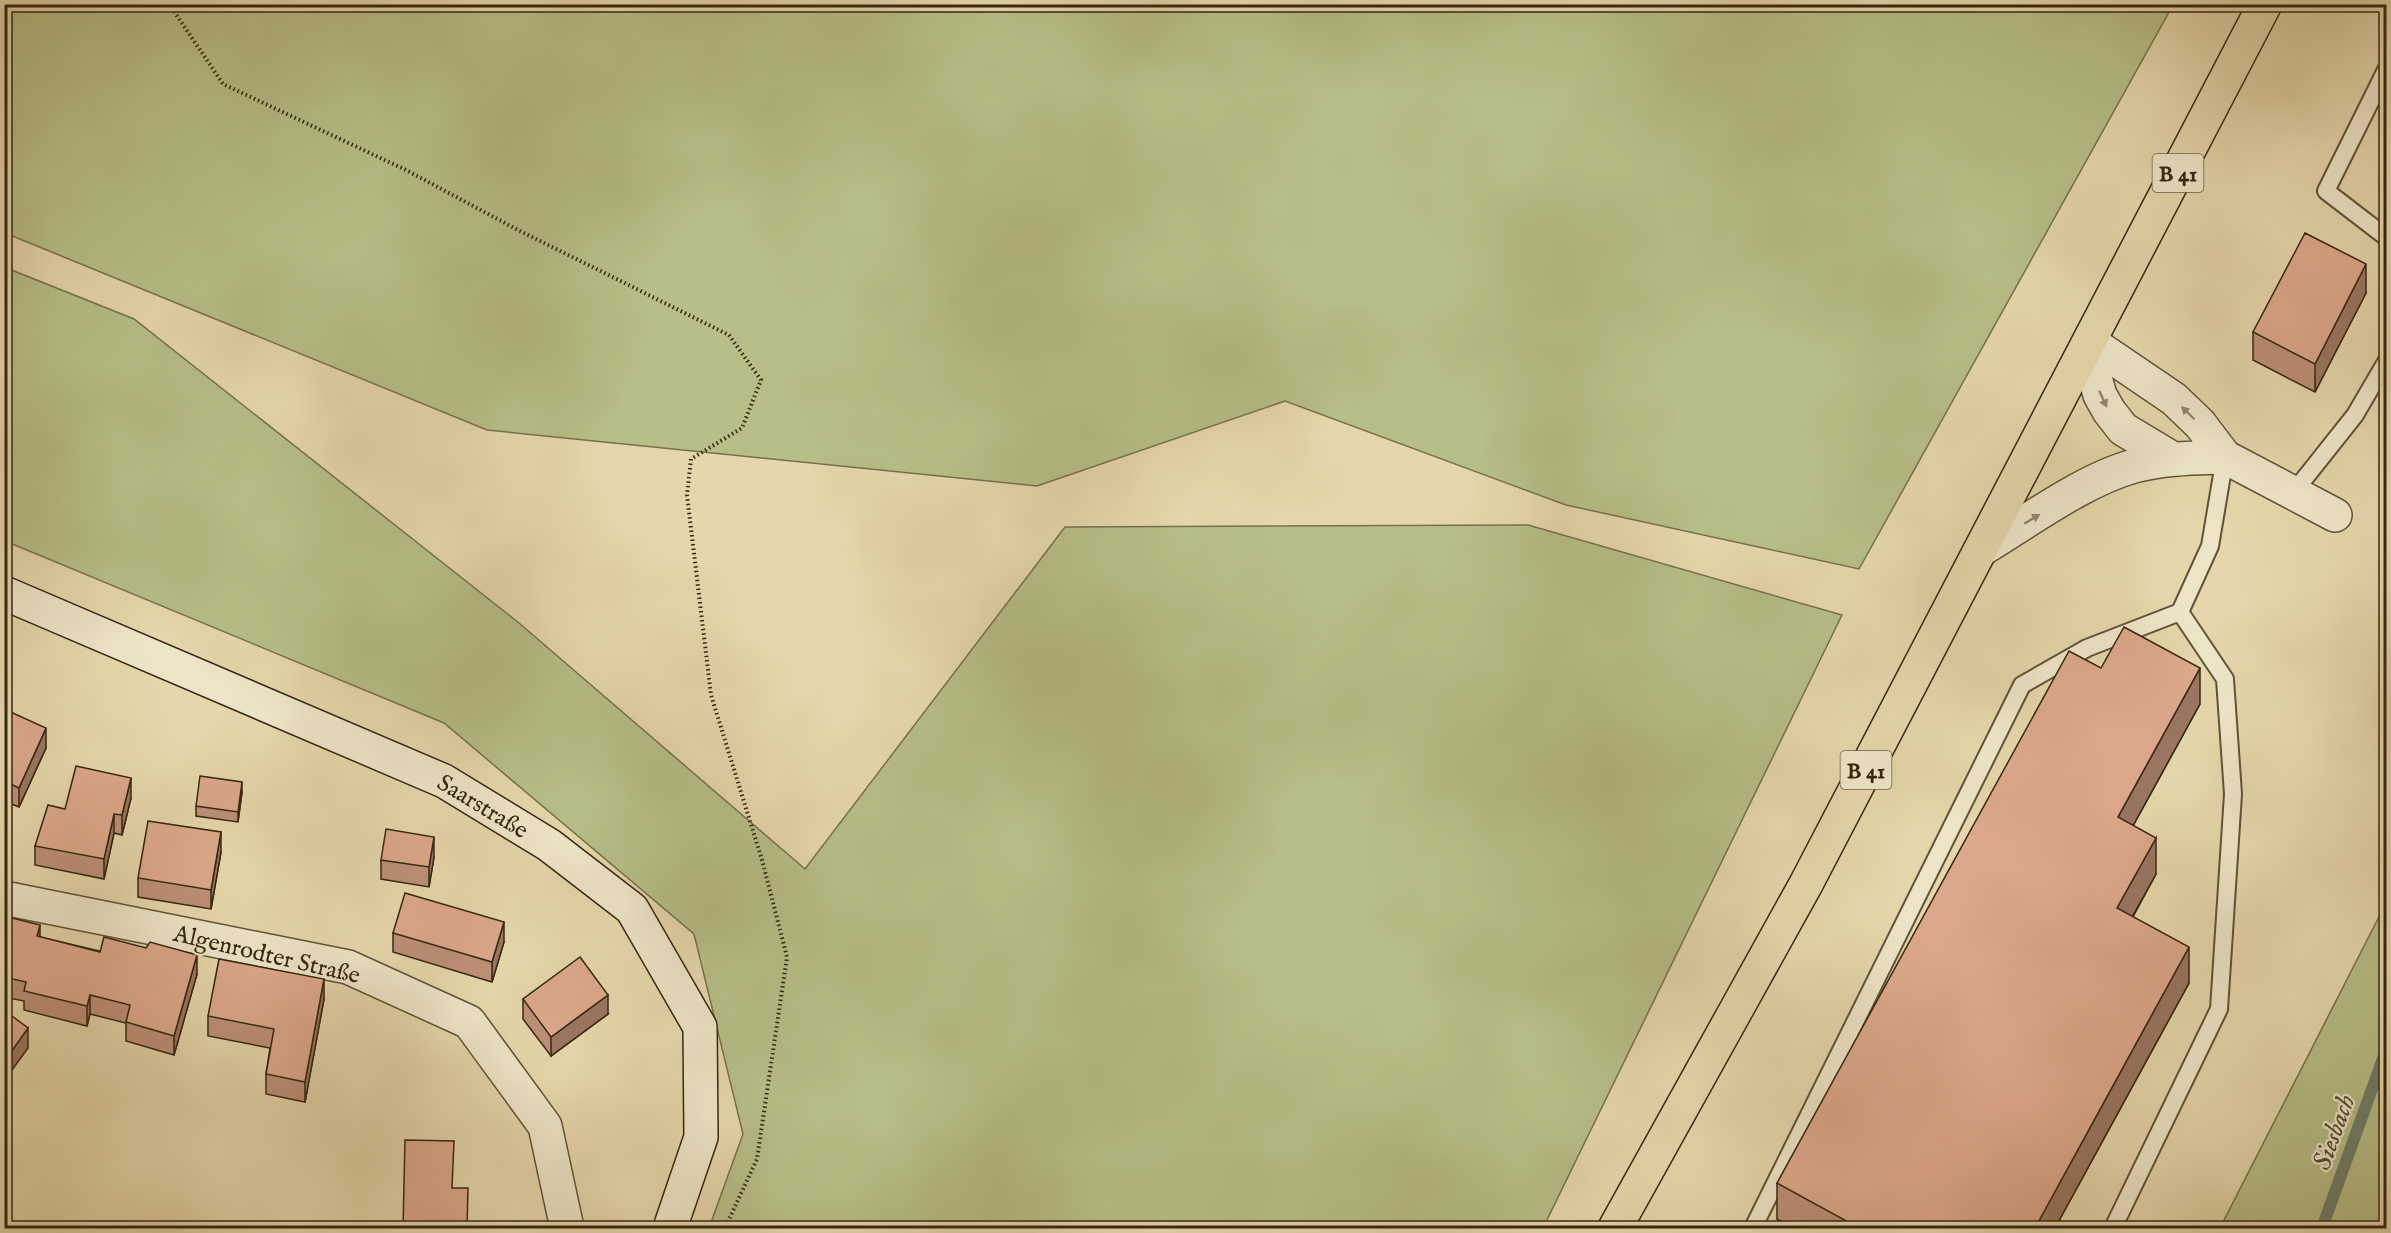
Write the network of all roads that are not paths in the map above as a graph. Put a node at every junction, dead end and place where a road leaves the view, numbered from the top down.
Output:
1 (2265, 4) edge
2 (2386, 70) edge
3 (2386, 237) edge
4 (2090, 342) junction
5 (2386, 362) edge
6 (2225, 458) junction
7 (2173, 459) junction
8 (2293, 493) junction
9 (2335, 515) dead end
10 (1982, 549) junction
11 (4, 593) edge
12 (2180, 612) junction
13 (4, 898) edge
14 (567, 1228) edge
15 (670, 1228) edge
16 (1615, 1228) edge
17 (1753, 1228) edge
18 (2113, 1228) edge

1 - 4 main road, B 41
2 - 3 lane
6 -> 4 street
4 -> 7 street
4 - 10 main road, B 41
5 - 8 lane
6 - 7 street
6 - 8 street
6 - 12 lane
10 -> 7 street
8 - 9 street
10 - 16 main road, B 41
11 - 15 street, Saarstraße
12 - 17 lane
12 - 18 lane
13 - 14 street, Algenrodter Straße

